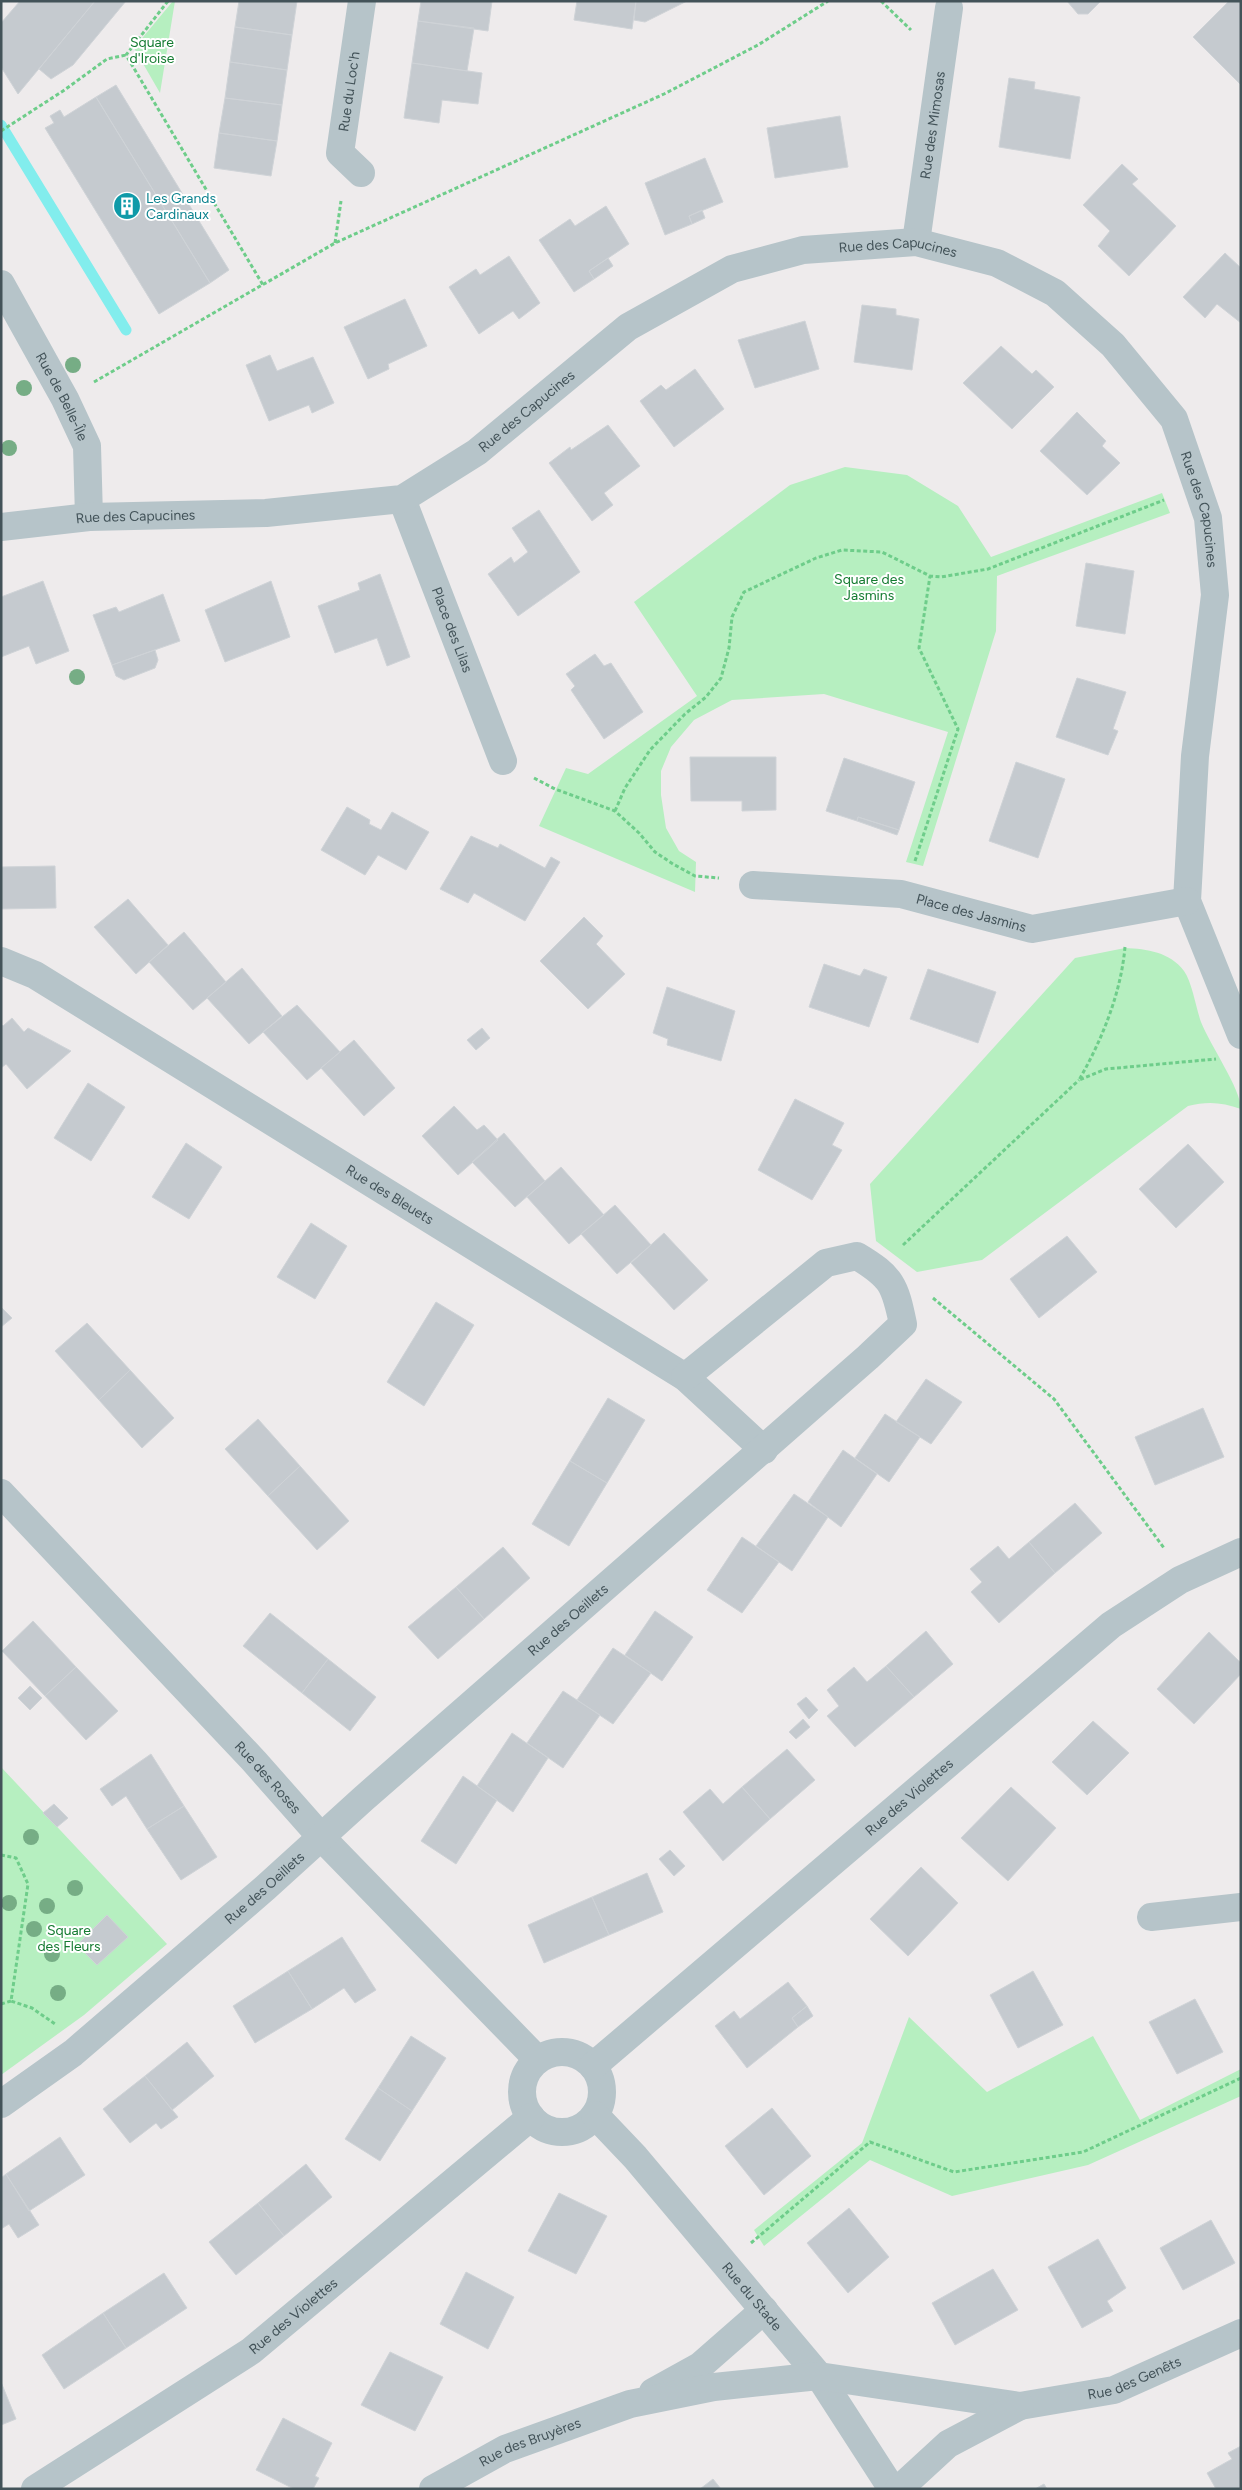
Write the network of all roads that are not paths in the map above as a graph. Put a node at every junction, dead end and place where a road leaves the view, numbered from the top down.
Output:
1 (362, 1) edge
2 (950, 8) dead end
3 (361, 173) road end
4 (916, 242) junction
5 (1, 284) edge
6 (402, 499) junction
7 (89, 517) junction
8 (1, 527) edge
9 (503, 761) road end
10 (753, 885) road end
11 (1187, 901) junction
12 (1, 961) edge
13 (1241, 1035) edge
14 (685, 1377) junction
15 (764, 1450) junction
16 (1, 1494) edge
17 (1241, 1552) edge
18 (322, 1838) junction
19 (1241, 1907) edge
20 (1151, 1917) dead end
21 (537, 2059) junction
22 (593, 2066) junction
23 (1, 2104) edge
24 (595, 2116) junction
25 (531, 2117) junction
26 (764, 2310) junction
27 (1241, 2333) edge
28 (819, 2376) junction
29 (630, 2404) junction
30 (1020, 2406) junction
31 (35, 2489) edge
32 (433, 2489) edge
33 (892, 2489) edge
34 (899, 2489) edge

1 - 3 street, Rue du Loc'h
2 - 4 street, Rue des Mimosas
4 - 6 street, Rue des Capucines
4 - 11 street, Rue des Capucines
5 - 7 street, Rue de Belle-Île
6 - 7 street, Rue des Capucines
6 - 9 street, Place des Lilas
7 - 8 street, Rue des Capucines
10 - 11 street, Place des Jasmins
11 - 13 street, Rue des Capucines
12 - 14 street, Rue des Bleuets
14 - 15 street, Rue des Bleuets
14 - 15 street, Rue des Oeillets
15 - 18 street, Rue des Oeillets
16 - 18 street, Rue des Roses
17 - 22 street, Rue des Violettes
18 - 21 street, Rue des Roses
18 - 23 street, Rue des Oeillets
19 - 20 street
21 - 22 street
21 - 25 street
22 - 24 street
24 - 25 street
24 - 26 street, Rue du Stade
25 - 31 street, Rue des Violettes
26 - 28 street, Rue du Stade
26 - 29 street, Rue des Bruyères
27 - 30 street, Rue des Genêts
28 - 29 street, Rue des Bruyères
28 - 30 street, Rue des Genêts
28 - 33 street, Rue du Stade
29 - 32 street, Rue des Bruyères
30 - 34 street, Rue des Genêts

